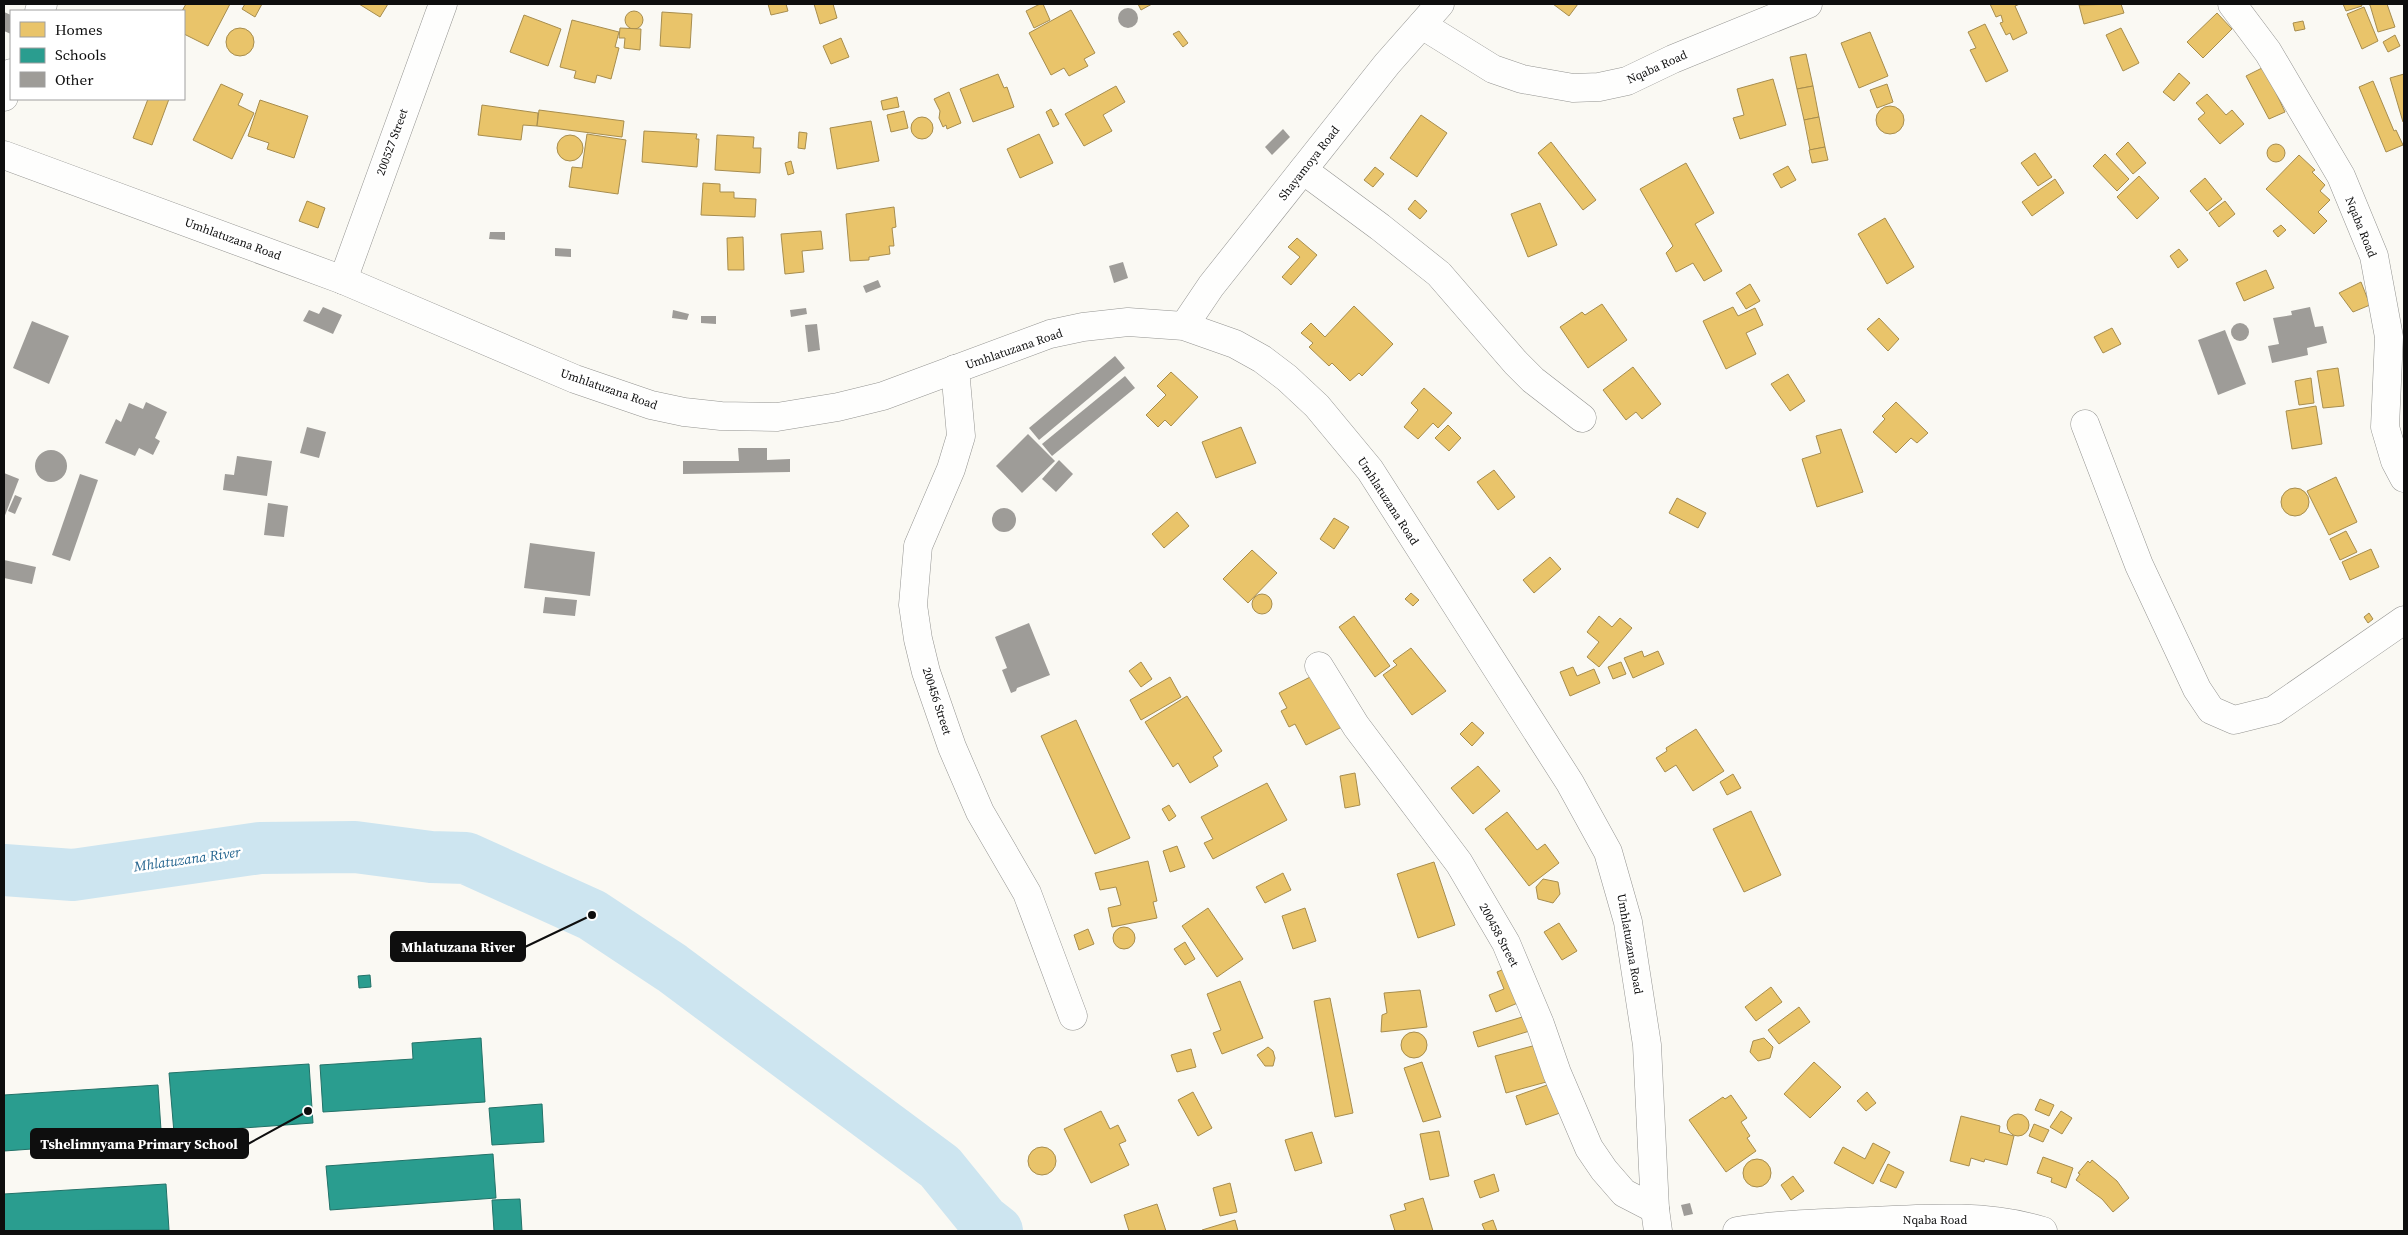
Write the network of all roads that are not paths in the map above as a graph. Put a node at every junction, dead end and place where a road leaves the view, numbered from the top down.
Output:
1 (444, 4) edge
2 (1440, 4) edge
3 (1808, 4) edge
4 (2232, 4) edge
5 (1422, 25) junction
6 (10, 76) edge
7 (4, 97) edge
8 (4, 155) edge
9 (1302, 170) junction
10 (342, 280) junction
11 (1184, 326) junction
12 (956, 369) junction
13 (1582, 418) dead end
14 (2085, 424) dead end
15 (2404, 478) edge
16 (2404, 620) edge
17 (1319, 666) dead end
18 (1073, 1016) dead end
19 (1656, 1220) edge
20 (1737, 1231) edge
21 (2043, 1231) edge

1 - 10 street, 200527 Street
2 - 5 street, Shayamoya Road
3 - 5 street, Nqaba Road
4 - 15 street, Nqaba Road
5 - 9 street, Shayamoya Road
6 - 7 street
8 - 10 street, Umhlatuzana Road
9 - 11 street, Shayamoya Road
9 - 13 street
10 - 12 street, Umhlatuzana Road
11 - 12 street, Umhlatuzana Road
11 - 19 street, Umhlatuzana Road
12 - 18 street, 200456 Street
14 - 16 street
17 - 19 street, 200458 Street
20 - 21 street, Nqaba Road

